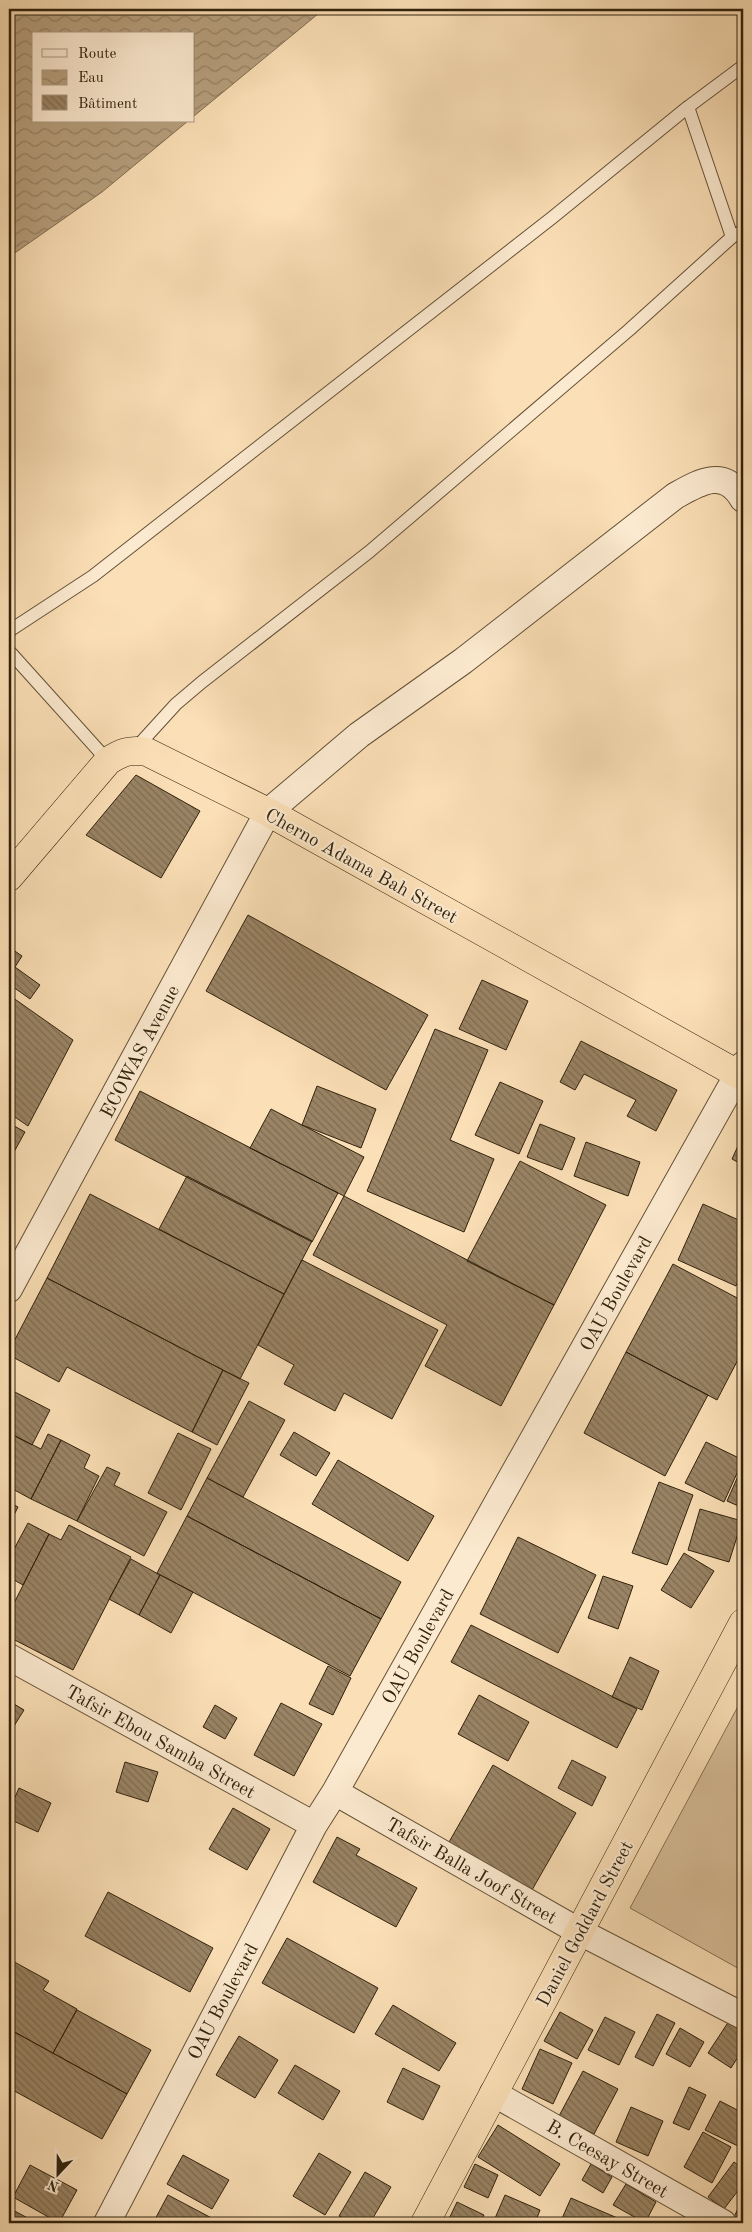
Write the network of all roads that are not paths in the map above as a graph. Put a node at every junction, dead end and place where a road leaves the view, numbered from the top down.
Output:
1 (743, 66) edge
2 (688, 107) junction
3 (738, 234) edge
4 (743, 499) edge
5 (9, 631) edge
6 (9, 651) edge
7 (135, 750) junction
8 (108, 761) junction
9 (268, 812) junction
10 (9, 877) edge
11 (742, 1072) edge
12 (9, 1289) edge
13 (743, 1623) edge
14 (9, 1657) edge
15 (335, 1792) junction
16 (314, 1825) junction
17 (580, 1932) junction
18 (743, 2016) edge
19 (493, 2093) junction
20 (106, 2223) edge
21 (425, 2223) edge
22 (723, 2223) edge

1 - 2 lane
2 - 3 lane
2 - 5 lane
3 - 7 lane
4 - 9 street
6 - 8 lane
7 - 8 highway
7 - 9 highway, Cherno Adama Bah Street
8 - 10 highway
9 - 11 highway, Cherno Adama Bah Street
9 - 12 street, ECOWAS Avenue
11 - 15 street, OAU Boulevard
13 - 17 highway, Daniel Goddard Street
14 - 16 street, Tafsir Ebou Samba Street
15 - 16 street, OAU Boulevard
15 - 17 street, Tafsir Balla Joof Street
16 - 20 street, OAU Boulevard
17 - 18 street, Tafsir Balla Joof Street
17 - 19 highway, Daniel Goddard Street
19 - 21 highway, Daniel Goddard Street
19 - 22 street, B. Ceesay Street

